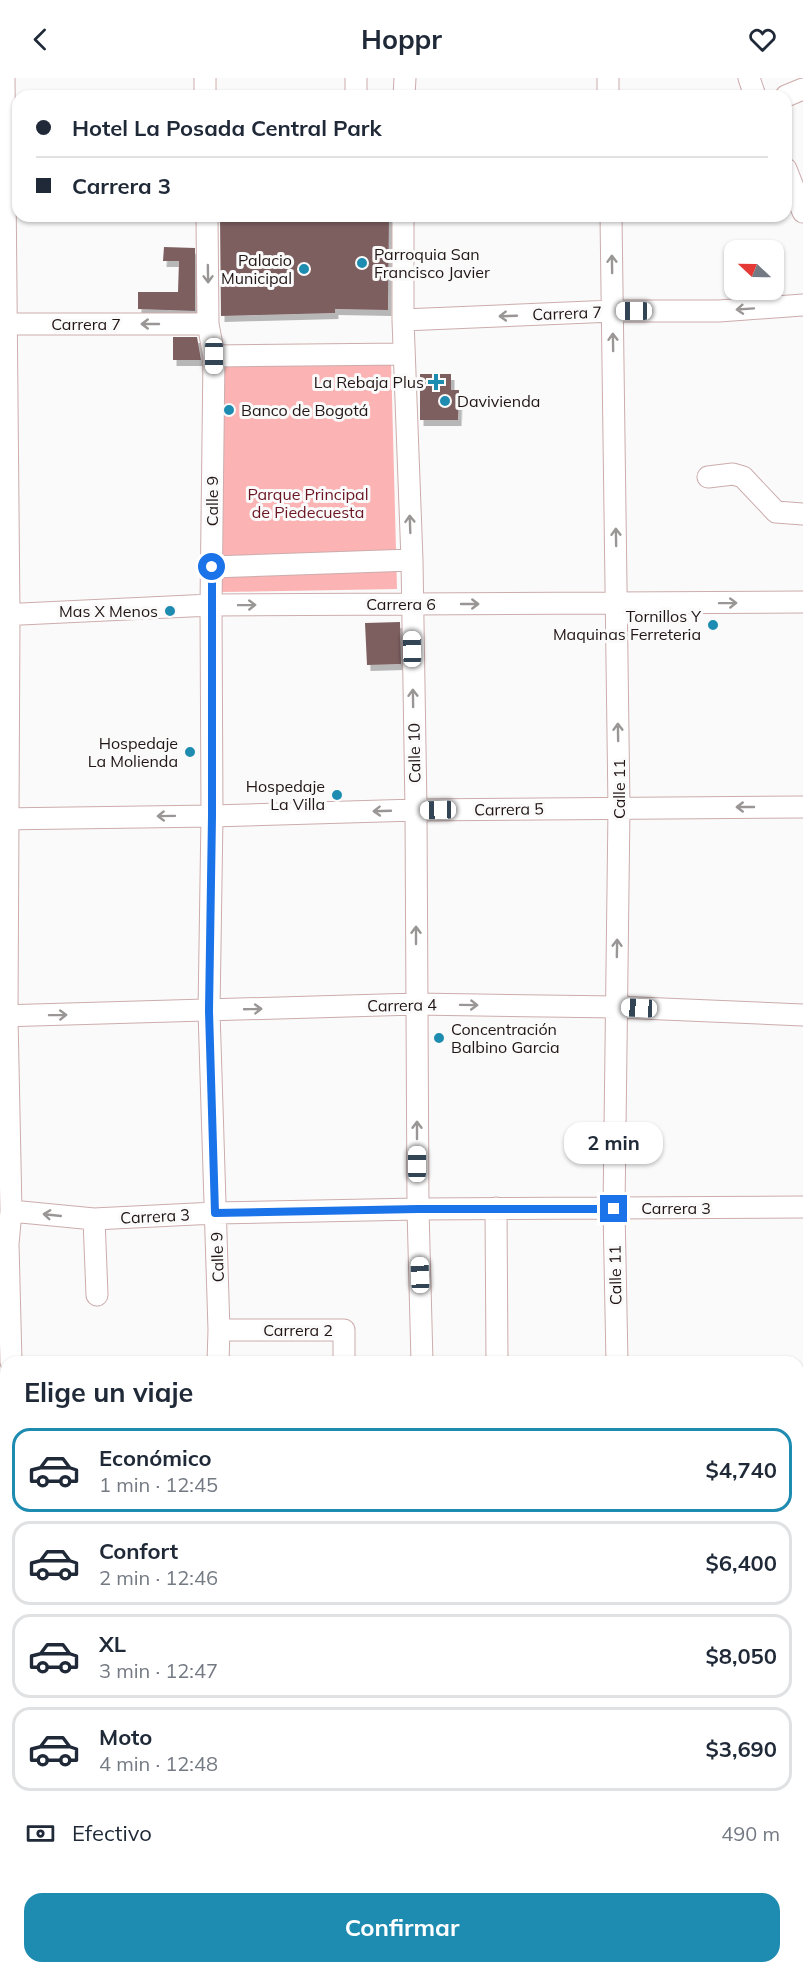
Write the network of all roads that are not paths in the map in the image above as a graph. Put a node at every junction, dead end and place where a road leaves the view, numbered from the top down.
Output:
1 (3, 78) edge
2 (7, 118) edge
3 (792, 184) edge
4 (11, 197) edge
5 (803, 212) edge
6 (207, 222) edge
7 (403, 222) edge
8 (611, 222) edge
9 (803, 305) edge
10 (613, 311) junction
11 (403, 320) junction
12 (3, 324) edge
13 (208, 324) junction
14 (404, 354) junction
15 (214, 356) junction
16 (708, 477) dead end
17 (803, 514) edge
18 (412, 561) junction
19 (212, 567) junction
20 (803, 602) edge
21 (411, 603) junction
22 (617, 604) junction
23 (211, 605) junction
24 (4, 615) edge
25 (803, 807) edge
26 (619, 808) junction
27 (416, 810) junction
28 (212, 816) junction
29 (4, 819) edge
30 (416, 1004) junction
31 (616, 1007) junction
32 (209, 1011) junction
33 (3, 1016) edge
34 (803, 1016) edge
35 (803, 1207) edge
36 (496, 1208) junction
37 (418, 1209) junction
38 (614, 1209) junction
39 (11, 1211) junction
40 (215, 1213) junction
41 (94, 1219) junction
42 (4, 1244) edge
43 (97, 1295) dead end
44 (219, 1330) junction
45 (11, 1356) edge
46 (219, 1356) edge
47 (344, 1356) edge
48 (423, 1356) edge
49 (497, 1356) edge
50 (617, 1356) edge

1 - 2 street
2 - 4 street
3 - 5 street
4 - 12 street
6 -> 13 street, Calle 9
7 - 11 street, Calle 10
10 -> 8 street, Calle 11
9 -> 10 street, Carrera 7
10 -> 11 street, Carrera 7
22 -> 10 street, Calle 11
11 - 14 street, Calle 10
13 -> 12 street, Carrera 7
12 - 24 street
13 - 15 street, Calle 9
14 - 15 street
18 -> 14 street, Calle 10
15 - 19 street, Calle 9
16 - 17 street
18 - 19 street
18 - 21 street, Calle 10
19 - 23 street, Calle 9
22 -> 20 street, Carrera 6
21 -> 22 street, Carrera 6
23 -> 21 street, Carrera 6
27 -> 21 street, Calle 10
26 -> 22 street, Calle 11
23 - 24 street, Carrera 6
23 - 28 street, Calle 9
24 - 29 street
25 -> 26 street, Carrera 5
26 - 27 street, Carrera 5
31 -> 26 street, Calle 11
27 -> 28 street, Carrera 5
30 -> 27 street, Calle 10
28 -> 29 street, Carrera 5
28 - 32 street, Calle 9
29 - 33 street
30 -> 31 street, Carrera 4
32 -> 30 street, Carrera 4
37 -> 30 street, Calle 10
31 - 34 street, Carrera 4
31 - 38 street, Calle 11
33 -> 32 street, Carrera 4
32 - 40 street, Calle 9
33 - 39 street
35 - 38 street, Carrera 3
36 - 37 street, Carrera 3
36 - 38 street, Carrera 3
36 - 49 street
37 - 40 street, Carrera 3
37 - 48 street, Calle 10
38 - 50 street, Calle 11
41 -> 39 street, Carrera 3
39 - 42 street
40 - 41 street, Carrera 3
40 - 44 street, Calle 9
41 - 43 street
42 - 45 street
44 - 46 street, Calle 9
44 - 47 street, Carrera 2

